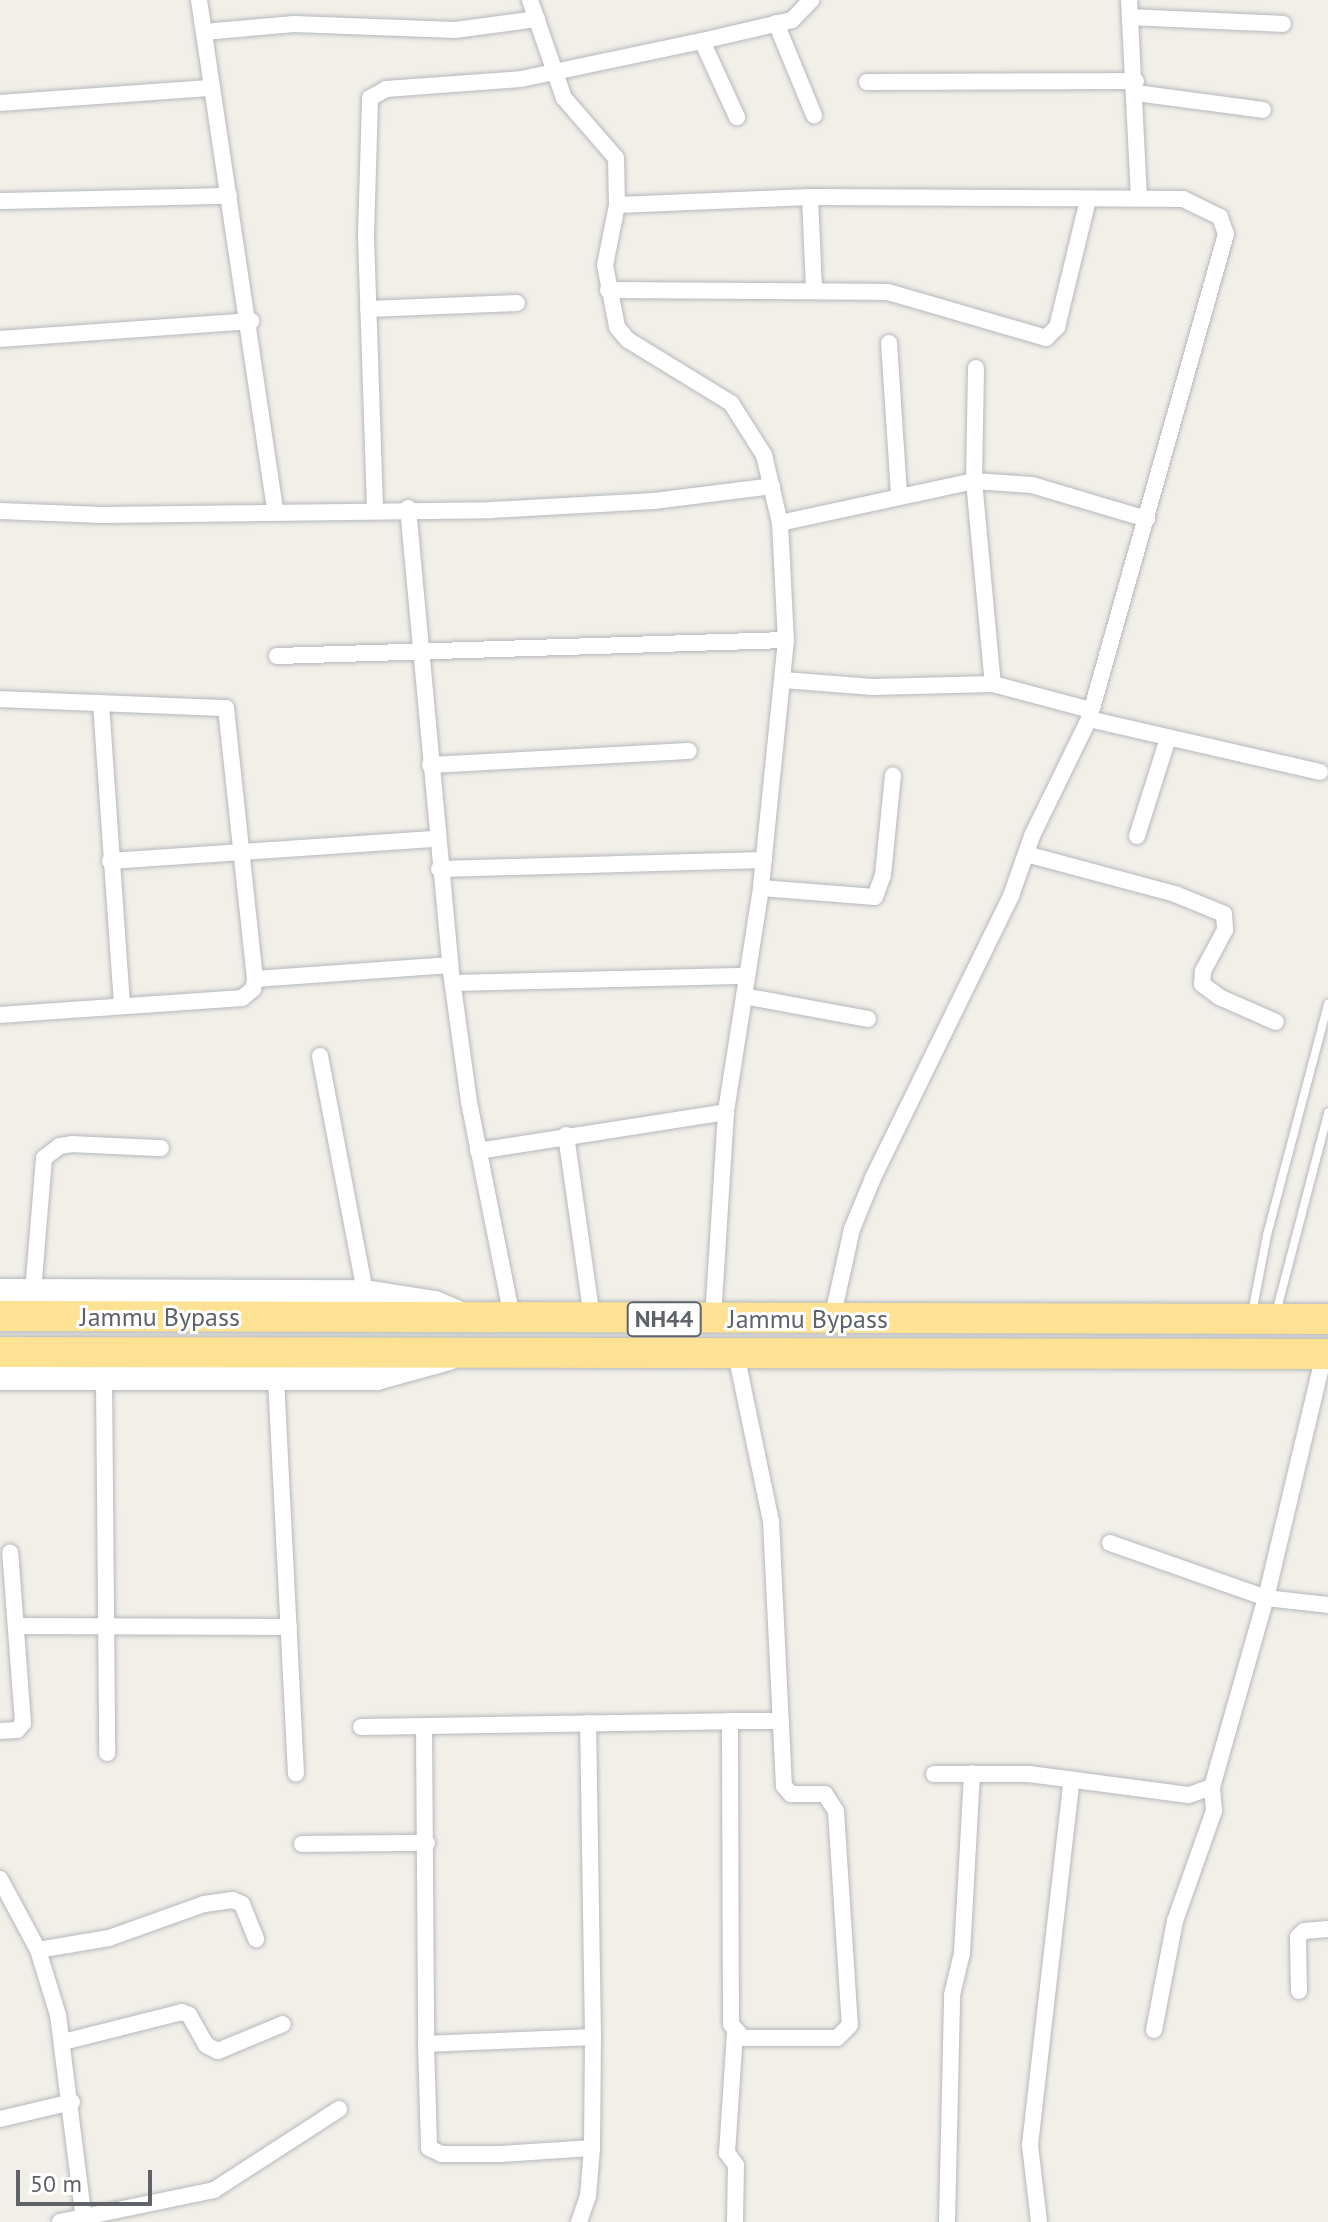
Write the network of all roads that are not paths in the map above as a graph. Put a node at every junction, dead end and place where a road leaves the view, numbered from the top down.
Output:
1 (199, 0) edge
2 (530, 0) edge
3 (811, 0) edge
4 (1130, 8) edge
5 (537, 19) junction
6 (776, 23) junction
7 (1283, 24) dead end
8 (204, 32) junction
9 (702, 41) junction
10 (555, 73) junction
11 (867, 82) dead end
12 (1136, 87) junction
13 (211, 88) junction
14 (0, 103) edge
15 (1263, 110) dead end
16 (814, 115) dead end
17 (737, 117) dead end
18 (229, 196) junction
19 (810, 197) junction
20 (1139, 198) junction
21 (1088, 200) junction
22 (0, 201) edge
23 (617, 205) junction
24 (608, 290) junction
25 (814, 290) junction
26 (517, 303) dead end
27 (368, 309) junction
28 (251, 321) junction
29 (0, 339) edge
30 (889, 343) dead end
31 (976, 368) dead end
32 (974, 481) junction
33 (772, 486) junction
34 (899, 495) junction
35 (375, 508) junction
36 (408, 508) junction
37 (275, 509) junction
38 (0, 511) edge
39 (1147, 519) junction
40 (780, 523) junction
41 (786, 640) junction
42 (419, 649) junction
43 (277, 656) dead end
44 (783, 680) junction
45 (993, 684) junction
46 (0, 699) edge
47 (101, 704) junction
48 (1090, 714) junction
49 (1168, 738) junction
50 (689, 751) dead end
51 (430, 765) junction
52 (1320, 772) dead end
53 (893, 775) dead end
54 (1137, 836) dead end
55 (436, 839) junction
56 (238, 852) junction
57 (1026, 854) junction
58 (764, 860) junction
59 (110, 861) junction
60 (439, 869) junction
61 (761, 888) junction
62 (450, 965) junction
63 (747, 976) junction
64 (255, 979) junction
65 (454, 983) junction
66 (744, 996) junction
67 (122, 1003) junction
68 (1328, 1004) edge
69 (0, 1015) edge
70 (868, 1019) dead end
71 (1276, 1022) dead end
72 (320, 1056) dead end
73 (726, 1112) junction
74 (1328, 1113) edge
75 (566, 1135) junction
76 (161, 1148) dead end
77 (478, 1151) junction
78 (0, 1291) edge
79 (33, 1292) junction
80 (365, 1292) junction
81 (0, 1316) edge
82 (471, 1318) junction
83 (512, 1318) junction
84 (592, 1318) junction
85 (713, 1319) junction
86 (832, 1319) junction
87 (1328, 1319) edge
88 (1259, 1336) junction
89 (0, 1352) edge
90 (462, 1353) junction
91 (736, 1354) junction
92 (1326, 1354) edge
93 (0, 1378) edge
94 (104, 1379) junction
95 (276, 1379) junction
96 (1110, 1543) dead end
97 (10, 1552) dead end
98 (1266, 1598) junction
99 (1328, 1605) edge
100 (16, 1626) junction
101 (103, 1627) junction
102 (289, 1627) junction
103 (730, 1721) junction
104 (781, 1721) junction
105 (588, 1723) junction
106 (361, 1727) dead end
107 (424, 1727) junction
108 (0, 1731) edge
109 (107, 1753) dead end
110 (296, 1773) dead end
111 (972, 1773) junction
112 (934, 1774) dead end
113 (1072, 1779) junction
114 (1212, 1787) junction
115 (427, 1843) junction
116 (302, 1844) dead end
117 (0, 1879) edge
118 (1328, 1929) edge
119 (256, 1939) dead end
120 (38, 1950) junction
121 (1299, 1991) dead end
122 (283, 2024) dead end
123 (1154, 2030) dead end
124 (735, 2033) junction
125 (593, 2037) junction
126 (63, 2042) junction
127 (426, 2044) junction
128 (72, 2102) junction
129 (339, 2109) dead end
130 (0, 2119) edge
131 (592, 2148) junction
132 (83, 2220) edge
133 (60, 2222) edge
134 (579, 2222) edge
135 (735, 2222) edge
136 (947, 2222) edge
137 (1039, 2222) edge

1 - 8 street
2 - 5 street
3 - 6 street
4 - 7 street
4 - 12 street
5 - 8 street
5 - 10 street
6 - 9 street
6 - 16 street
8 - 13 street
9 - 10 street
9 - 17 street
10 - 23 street
10 - 27 street
11 - 12 street
12 - 15 street
12 - 20 street
13 - 14 street
13 - 18 street
18 - 22 street
18 - 28 street
19 - 21 street
19 - 23 street
19 - 25 street
20 - 21 street
20 - 39 street
21 - 25 street
23 - 24 street
24 - 25 street
24 - 33 street
26 - 27 street
27 - 35 street
28 - 29 street
28 - 37 street
30 - 34 street
31 - 32 street
32 - 34 street
32 - 39 street
32 - 45 street
33 - 36 street
33 - 40 street
34 - 40 street
35 - 36 street
35 - 37 street
36 - 42 street
37 - 38 street
39 - 48 street
40 - 41 street
41 - 42 street
41 - 44 street
42 - 43 street
42 - 51 street
44 - 45 street
44 - 58 street
45 - 48 street
46 - 47 street
47 - 56 street
47 - 59 street
48 - 49 street
48 - 57 street
49 - 52 street
49 - 54 street
50 - 51 street
51 - 55 street
53 - 61 street
55 - 56 street
55 - 60 street
56 - 59 street
56 - 64 street
57 - 71 street
57 - 86 street
58 - 60 street
58 - 61 street
59 - 67 street
60 - 62 street
61 - 63 street
62 - 64 street
62 - 65 street
63 - 65 street
63 - 66 street
64 - 67 street
65 - 77 street
66 - 70 street
66 - 73 street
67 - 69 street
68 - 88 lane
72 - 80 street
73 - 75 street
73 - 85 street
74 - 88 lane
75 - 77 street
75 - 84 street
76 - 79 street
77 - 83 street
78 - 79 street
79 - 80 street
80 - 82 street
81 - 82 highway, Jammu Bypass / NH44
82 - 83 highway, Jammu Bypass / NH44
83 - 84 highway, Jammu Bypass / NH44
84 - 85 highway, Jammu Bypass / NH44
85 - 86 highway, Jammu Bypass / NH44
86 - 88 highway, Jammu Bypass / NH44
87 - 88 highway, Jammu Bypass / NH44
88 - 91 highway, Jammu Bypass / NH44
88 - 92 highway, Jammu Bypass / NH44
89 - 90 highway, Jammu Bypass / NH44
90 - 91 highway, Jammu Bypass / NH44
90 - 95 street
91 - 104 street
92 - 98 street
93 - 94 street
94 - 95 street
94 - 101 street
95 - 102 street
96 - 98 street
97 - 100 street
98 - 99 street
98 - 114 street
100 - 101 street
100 - 108 street
101 - 102 street
101 - 109 street
102 - 110 street
103 - 104 street
103 - 105 street
103 - 124 street
104 - 124 street
105 - 107 street
105 - 125 street
106 - 107 street
107 - 115 street
111 - 112 street
111 - 113 street
111 - 136 street
113 - 114 street
113 - 137 street
114 - 123 street
115 - 116 street
115 - 127 street
117 - 120 street
118 - 121 street
119 - 120 street
120 - 126 street
122 - 126 street
124 - 135 street
125 - 127 street
125 - 131 street
126 - 128 street
127 - 131 street
128 - 130 street
128 - 132 street
129 - 132 street
131 - 134 street
132 - 133 street

